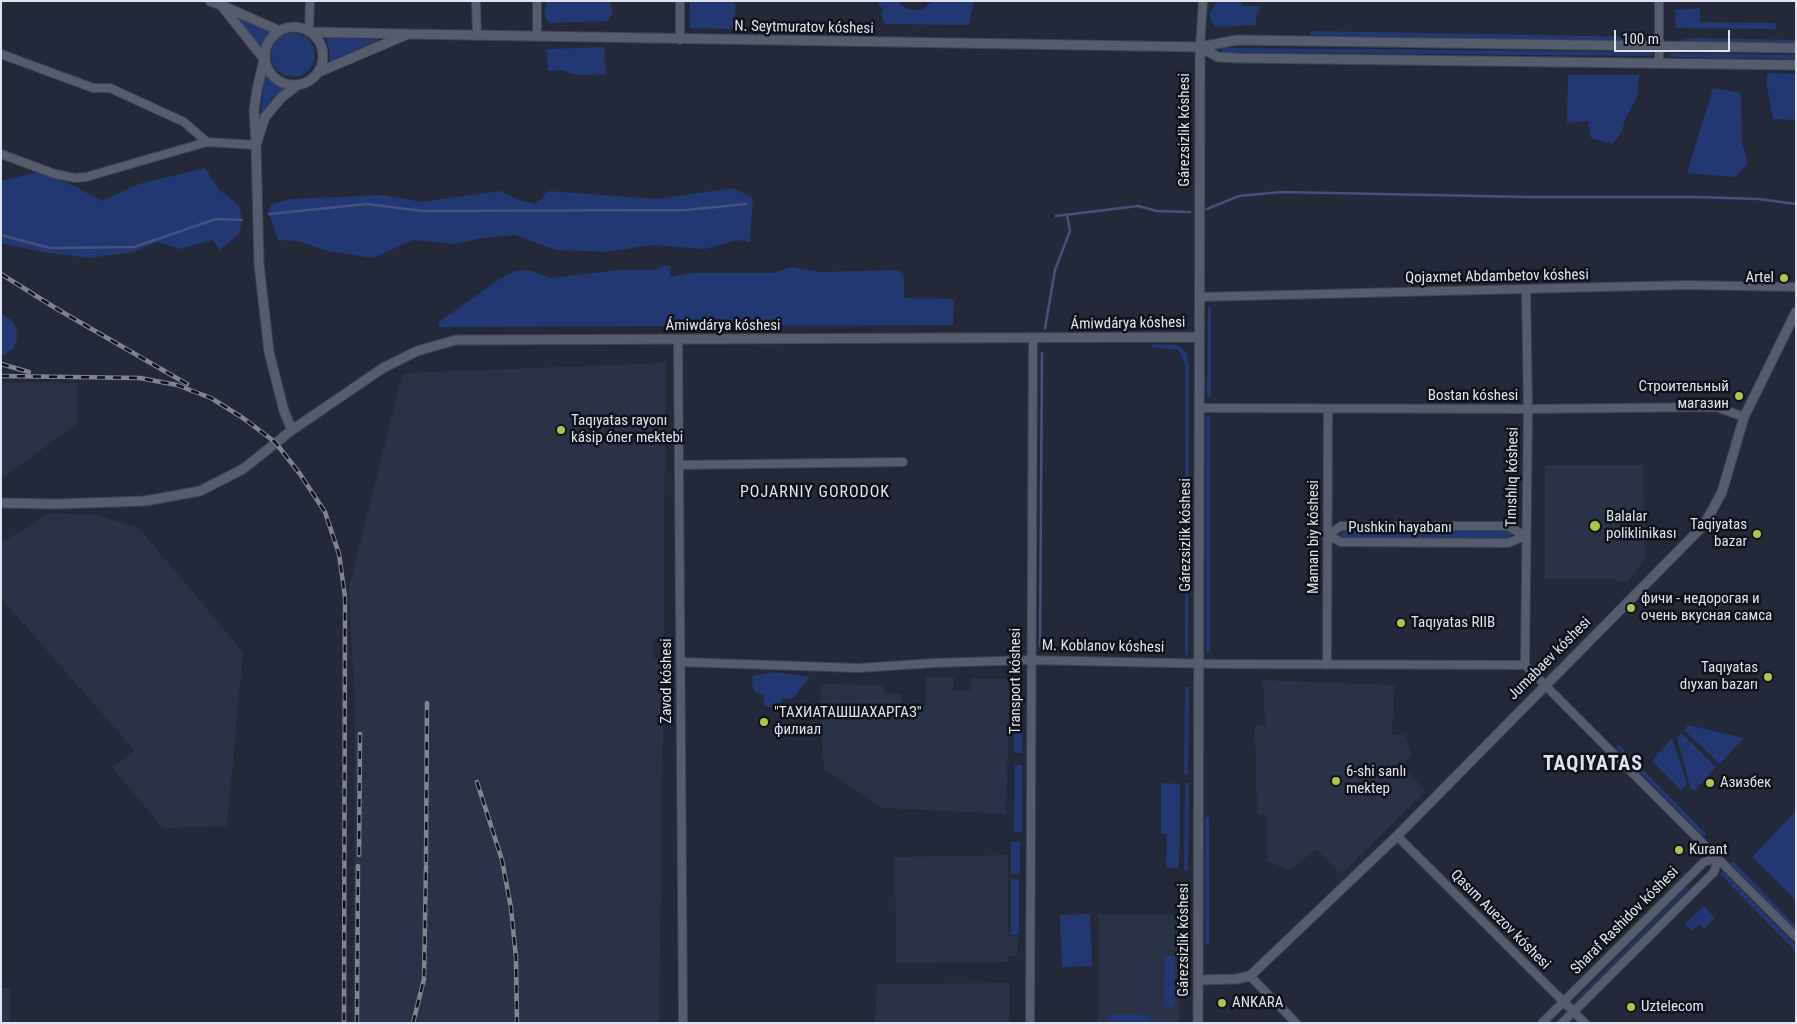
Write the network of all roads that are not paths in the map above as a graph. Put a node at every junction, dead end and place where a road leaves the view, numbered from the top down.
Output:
1 (210, 1) edge
2 (310, 1) edge
3 (476, 1) edge
4 (537, 1) edge
5 (680, 1) edge
6 (1202, 1) edge
7 (1659, 1) edge
8 (222, 3) edge
9 (280, 31) junction
10 (309, 32) junction
11 (408, 34) junction
12 (477, 36) junction
13 (536, 37) junction
14 (680, 40) junction
15 (1659, 47) junction
16 (1200, 48) junction
17 (1796, 48) edge
18 (1, 54) edge
19 (264, 59) junction
20 (1659, 63) junction
21 (1796, 65) edge
22 (319, 72) junction
23 (298, 85) junction
24 (206, 142) junction
25 (256, 144) junction
26 (1, 154) edge
27 (1796, 287) edge
28 (1526, 289) junction
29 (1199, 297) junction
30 (1796, 312) edge
31 (1199, 337) junction
32 (678, 339) junction
33 (1032, 339) junction
34 (1200, 408) junction
35 (1528, 409) junction
36 (1328, 410) junction
37 (1744, 417) junction
38 (292, 430) junction
39 (904, 462) dead end
40 (679, 465) junction
41 (1, 503) edge
42 (1328, 534) junction
43 (1525, 536) junction
44 (1030, 660) junction
45 (681, 662) junction
46 (1199, 663) junction
47 (1327, 664) junction
48 (1525, 664) junction
49 (1545, 684) junction
50 (1397, 836) junction
51 (1718, 858) junction
52 (1796, 937) edge
53 (1250, 976) junction
54 (1198, 980) junction
55 (1564, 1002) junction
56 (1574, 1011) junction
57 (683, 1023) edge
58 (1030, 1023) edge
59 (1198, 1023) edge
60 (1296, 1023) edge
61 (1542, 1023) edge
62 (1562, 1023) edge
63 (1585, 1023) edge

1 - 8 street
2 - 10 street
3 - 12 street
4 - 13 street
5 - 14 street
6 - 16 street
7 - 15 street
8 - 9 street
8 - 19 street
9 - 10 street
9 - 19 street
10 - 11 street, N. Seytmuratov kóshesi
10 - 22 street
11 - 12 street, N. Seytmuratov kóshesi
11 - 22 street
12 - 13 street, N. Seytmuratov kóshesi
13 - 14 street, N. Seytmuratov kóshesi
14 - 16 street, N. Seytmuratov kóshesi
15 - 16 street
15 - 17 street
15 - 20 street
16 - 20 street
16 - 29 street, Gárezsizlik kóshesi
18 - 24 street
19 - 23 street
19 - 25 street
20 - 21 street
22 - 23 street
23 - 25 street
24 - 25 street
24 - 26 street
25 - 38 street
27 - 28 street, Qojaxmet Abdambetov kóshesi
28 - 29 street, Qojaxmet Abdambetov kóshesi
28 - 35 street, Tınıshlıq kóshesi
29 - 31 street, Gárezsizlik kóshesi
30 - 37 street, Jumabaev kóshesi
31 - 33 street, Ámiwdárya kóshesi
31 - 34 street, Gárezsizlik kóshesi
32 - 33 street, Ámiwdárya kóshesi
32 - 38 street, Ámiwdárya kóshesi
32 - 40 street, Zavod kóshesi
33 - 44 street, Transport kóshesi
34 - 36 street, Bostan kóshesi
34 - 46 street, Gárezsizlik kóshesi
35 - 36 street, Bostan kóshesi
35 - 37 street, Bostan kóshesi
35 - 43 street, Tınıshlıq kóshesi
36 - 42 street, Maman biy kóshesi
37 - 49 street, Jumabaev kóshesi
38 - 41 street, Ámiwdárya kóshesi
39 - 40 street
40 - 45 street, Zavod kóshesi
42 - 43 street, Pushkin hayabanı
42 - 43 street, Pushkin hayabanı
42 - 47 street, Maman biy kóshesi
43 - 48 street, Tınıshlıq kóshesi
44 - 45 street, M. Koblanov kóshesi
44 - 46 street, M. Koblanov kóshesi
44 - 58 street, Transport kóshesi
45 - 57 street, Zavod kóshesi
46 - 47 street, M. Koblanov kóshesi
46 - 54 street, Gárezsizlik kóshesi
47 - 48 street, M. Koblanov kóshesi
48 - 49 street
49 - 50 street, Jumabaev kóshesi
49 - 51 street
50 - 53 street, Jumabaev kóshesi
50 - 55 street, Qasım Auezov kóshesi
51 - 52 street
51 - 55 street, Sharaf Rashidov kóshesi
51 - 56 street, Sharaf Rashidov kóshesi
53 - 54 street
53 - 60 street
54 - 59 street, Gárezsizlik kóshesi
55 - 56 street, Qasım Auezov kóshesi
55 - 61 street, Sharaf Rashidov kóshesi
56 - 62 street, Sharaf Rashidov kóshesi
56 - 63 street, Qasım Auezov kóshesi

